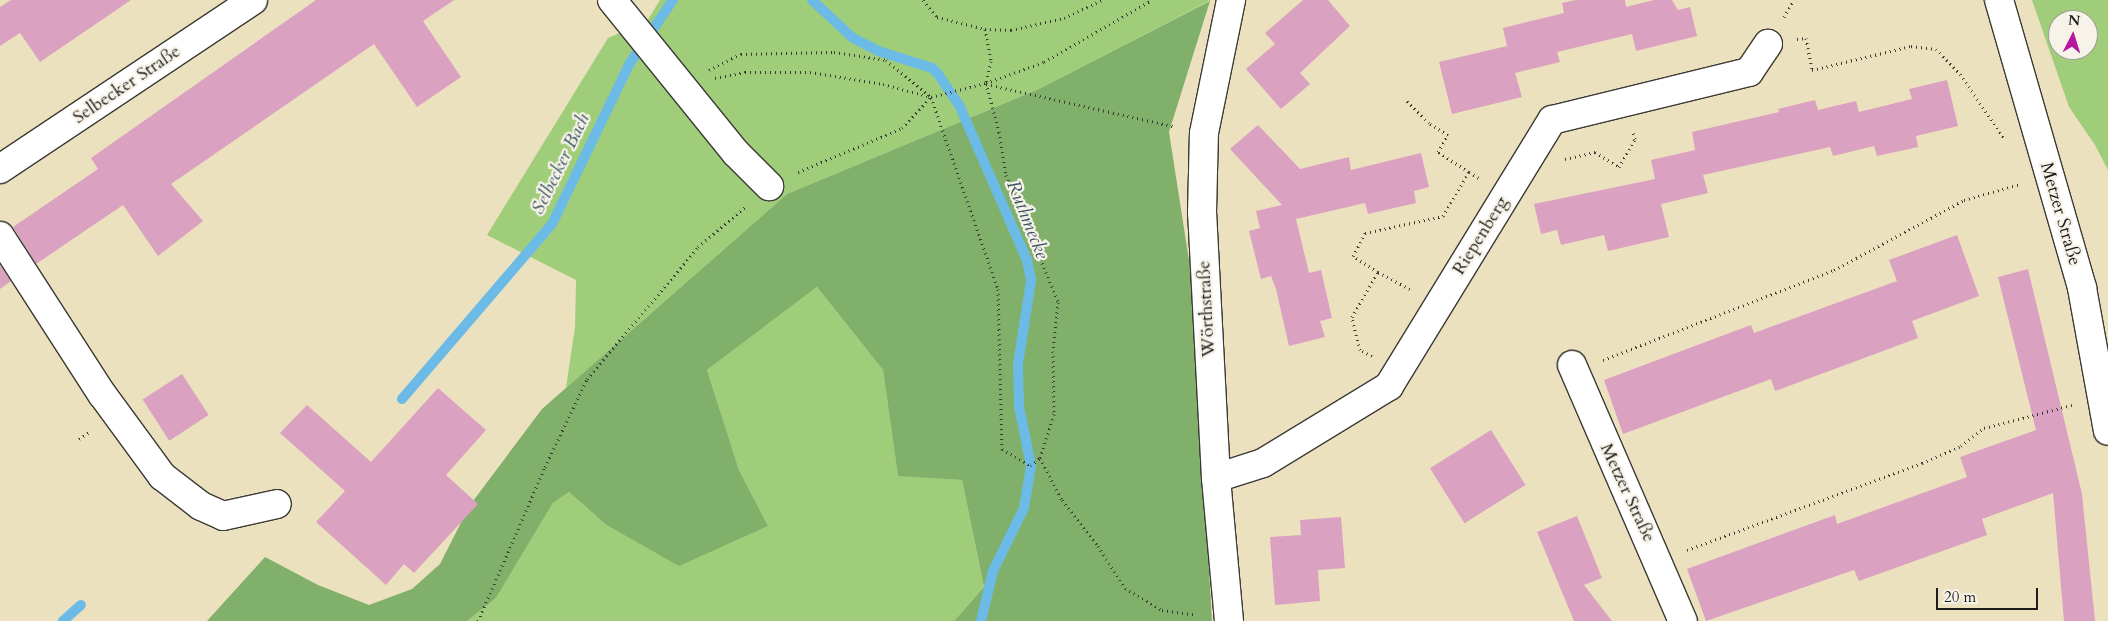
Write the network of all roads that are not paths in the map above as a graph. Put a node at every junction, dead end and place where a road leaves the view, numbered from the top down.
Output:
1 (253, 0) edge
2 (612, 0) edge
3 (1231, 0) edge
4 (1999, 0) edge
5 (1768, 44) road end
6 (0, 169) edge
7 (769, 186) road end
8 (0, 236) edge
9 (1573, 369) road end
10 (2108, 431) edge
11 (1216, 478) junction
12 (277, 504) dead end
13 (1228, 612) edge
14 (1683, 621) edge

1 - 6 street, Selbecker Straße
2 - 7 street
3 - 11 street, Wörthstraße
4 - 10 street, Metzer Straße
5 - 11 street, Riepenberg
8 - 12 street
9 - 14 street, Metzer Straße
11 - 13 street, Wörthstraße

